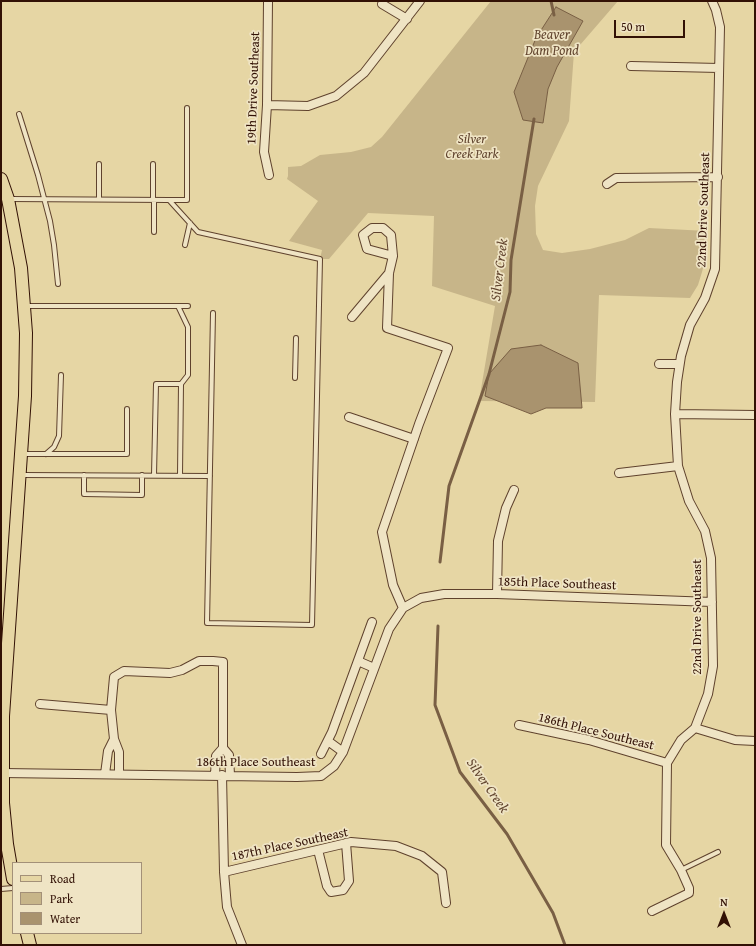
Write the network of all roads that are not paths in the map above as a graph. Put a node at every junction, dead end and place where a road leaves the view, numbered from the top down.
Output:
1 (268, 1) edge
2 (420, 1) edge
3 (712, 1) edge
4 (382, 4) dead end
5 (407, 19) junction
6 (631, 66) dead end
7 (719, 68) junction
8 (267, 105) junction
9 (187, 108) dead end
10 (19, 114) dead end
11 (99, 164) dead end
12 (153, 164) dead end
13 (269, 175) dead end
14 (718, 177) junction
15 (1, 179) edge
16 (607, 184) dead end
17 (8, 199) junction
18 (44, 199) junction
19 (99, 199) junction
20 (154, 200) junction
21 (169, 200) junction
22 (190, 223) junction
23 (154, 232) dead end
24 (185, 245) dead end
25 (394, 256) dead end
26 (389, 273) junction
27 (58, 284) dead end
28 (24, 306) junction
29 (178, 306) junction
30 (188, 306) dead end
31 (213, 313) dead end
32 (352, 317) dead end
33 (296, 338) dead end
34 (659, 364) dead end
35 (679, 364) junction
36 (61, 374) dead end
37 (295, 378) dead end
38 (181, 384) junction
39 (127, 409) dead end
40 (675, 414) junction
41 (755, 415) edge
42 (349, 417) dead end
43 (414, 439) junction
44 (21, 454) junction
45 (46, 454) junction
46 (678, 466) junction
47 (618, 473) dead end
48 (20, 475) junction
49 (84, 475) junction
50 (142, 475) junction
51 (154, 475) junction
52 (180, 475) junction
53 (210, 476) junction
54 (514, 490) dead end
55 (496, 594) junction
56 (712, 602) junction
57 (403, 608) junction
58 (372, 622) dead end
59 (4, 643) edge
60 (358, 661) junction
61 (374, 668) junction
62 (40, 704) dead end
63 (111, 710) junction
64 (519, 725) dead end
65 (695, 728) junction
66 (114, 739) junction
67 (328, 741) junction
68 (755, 741) edge
69 (223, 748) junction
70 (343, 752) junction
71 (321, 754) dead end
72 (667, 763) junction
73 (2, 773) junction
74 (106, 774) junction
75 (119, 774) junction
76 (222, 775) junction
77 (346, 843) junction
78 (318, 850) junction
79 (718, 852) dead end
80 (681, 870) junction
81 (224, 872) junction
82 (12, 873) edge
83 (12, 888) edge
84 (1, 889) edge
85 (446, 903) dead end
86 (652, 911) dead end
87 (27, 934) edge
88 (30, 945) edge
89 (242, 945) edge

1 - 8 street, 19th Drive Southeast
2 - 5 street
3 - 7 street, 22nd Drive Southeast
4 - 5 street
5 - 8 street
6 - 7 street
7 - 14 street, 22nd Drive Southeast
8 - 13 street, 19th Drive Southeast
9 - 21 lane
10 - 18 lane
11 - 19 lane
12 - 20 lane
14 - 16 street
14 - 35 street, 22nd Drive Southeast
15 - 17 main road
17 - 18 lane
17 - 28 main road
18 - 19 lane
18 - 27 lane
19 - 20 lane
20 - 21 lane
20 - 23 lane
21 - 22 lane
22 - 24 lane
22 - 53 lane
25 - 26 street
26 - 32 street
26 - 43 street
28 - 29 lane
28 - 44 main road
29 - 30 lane
29 - 38 lane
31 - 53 lane
33 - 37 lane
34 - 35 street
35 - 40 street, 22nd Drive Southeast
36 - 45 lane
38 - 51 lane
38 - 52 lane
39 - 45 lane
40 - 41 street
40 - 46 street, 22nd Drive Southeast
42 - 43 street
43 - 57 street
44 - 45 lane
44 - 48 main road
46 - 47 street
46 - 56 street, 22nd Drive Southeast
48 - 49 lane
48 - 59 main road
49 - 50 lane
49 - 50 lane
50 - 51 lane
51 - 52 lane
52 - 53 lane
54 - 55 street
55 - 56 street, 185th Place Southeast
55 - 57 street, 185th Place Southeast
56 - 65 street, 22nd Drive Southeast
57 - 61 street, 186th Place Southeast
58 - 60 street
59 - 73 main road
60 - 61 street
60 - 67 street
61 - 70 street, 186th Place Southeast
62 - 63 street
63 - 66 street
63 - 69 street
64 - 72 street, 186th Place Southeast
65 - 68 street
65 - 72 street, 22nd Drive Southeast
66 - 74 street
66 - 75 street
67 - 70 street
67 - 71 street
69 - 76 street
69 - 76 street
70 - 76 street, 186th Place Southeast
72 - 80 street
73 - 74 street, 186th Place Southeast
73 - 82 main road
74 - 75 street, 186th Place Southeast
75 - 76 street, 186th Place Southeast
76 - 81 street
77 - 78 street, 187th Place Southeast
77 - 78 street
77 - 85 street, 187th Place Southeast
78 - 81 street, 187th Place Southeast
79 - 80 lane
80 - 86 street
81 - 89 street
83 - 84 lane
87 - 88 main road

